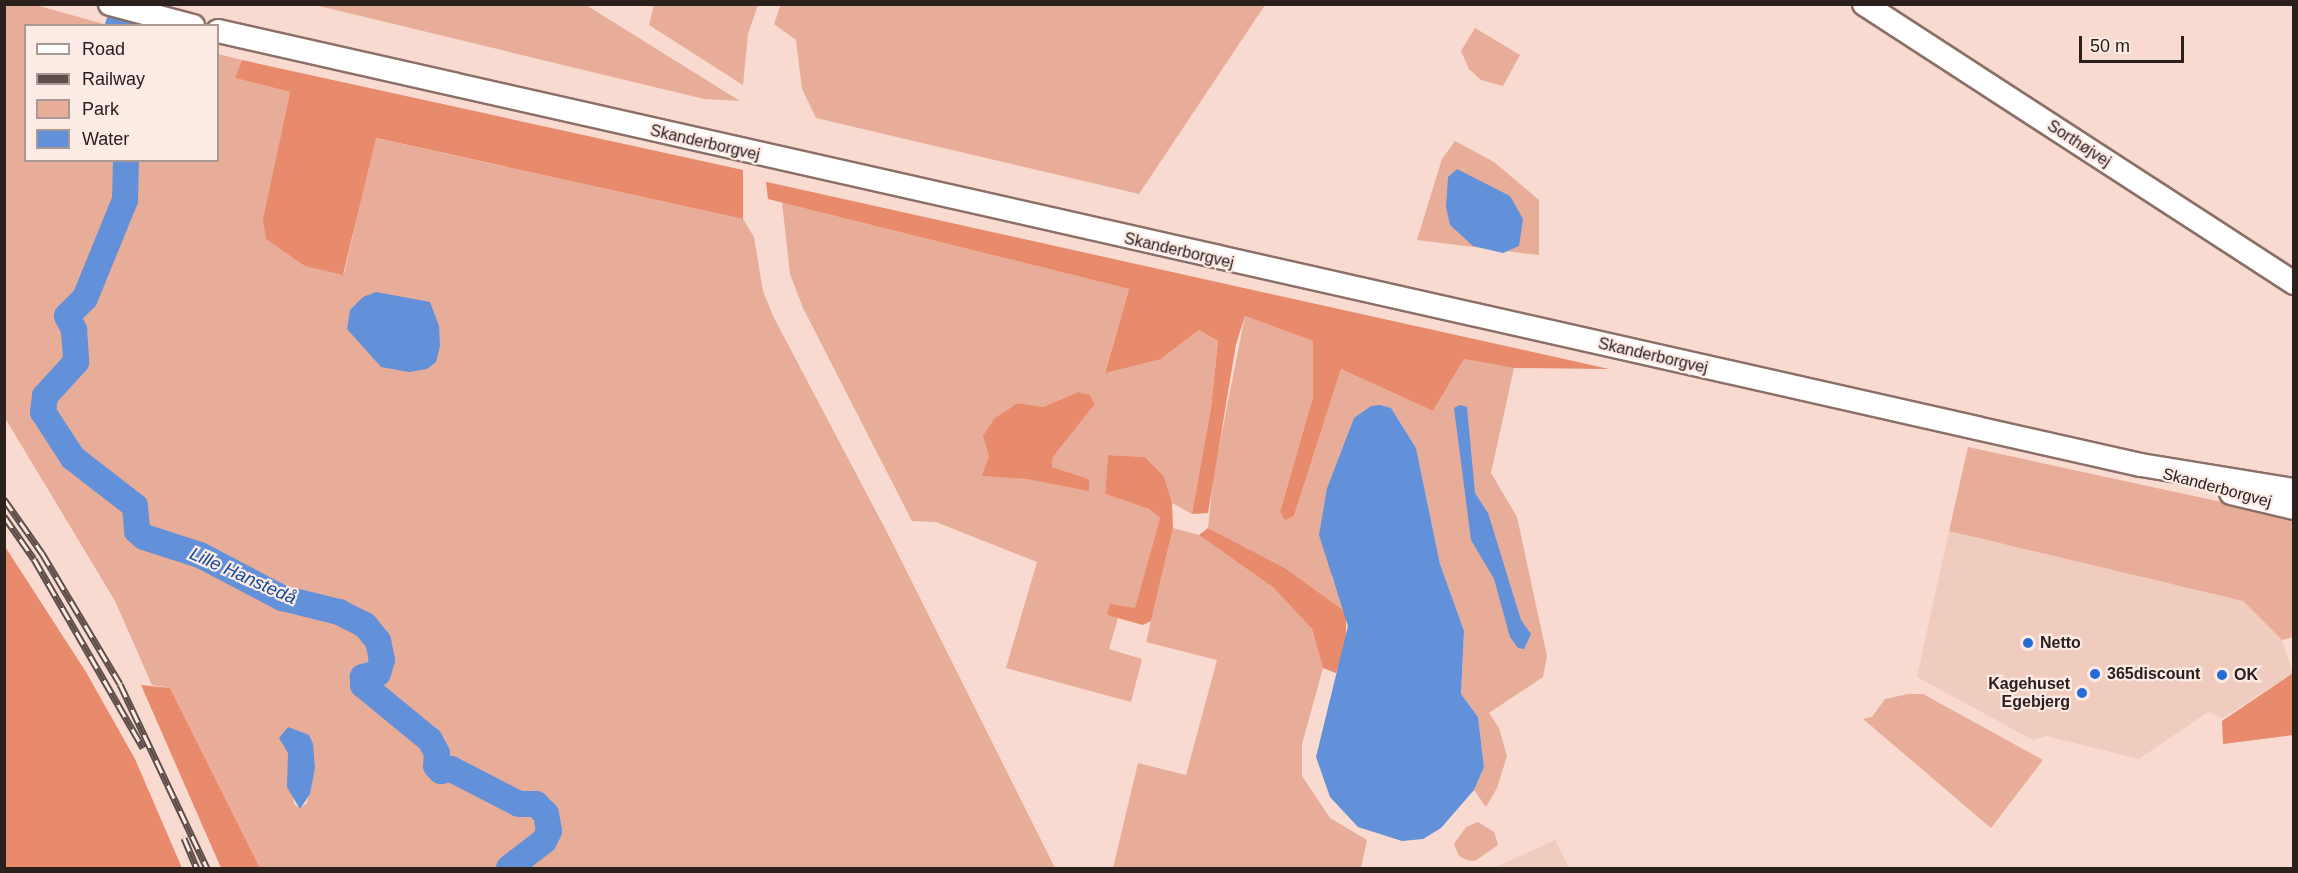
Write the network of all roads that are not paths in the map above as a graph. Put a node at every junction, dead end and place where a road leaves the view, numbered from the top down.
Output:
1 (110, 4) edge
2 (1864, 4) edge
3 (186, 24) edge
4 (219, 31) edge
5 (2294, 283) edge
6 (2141, 465) junction
7 (2294, 490) edge
8 (2294, 508) edge

1 - 3 main road
2 - 5 main road, Sorthøjvej
4 - 6 main road, Skanderborgvej
6 - 7 main road, Skanderborgvej
6 - 8 main road, Skanderborgvej

